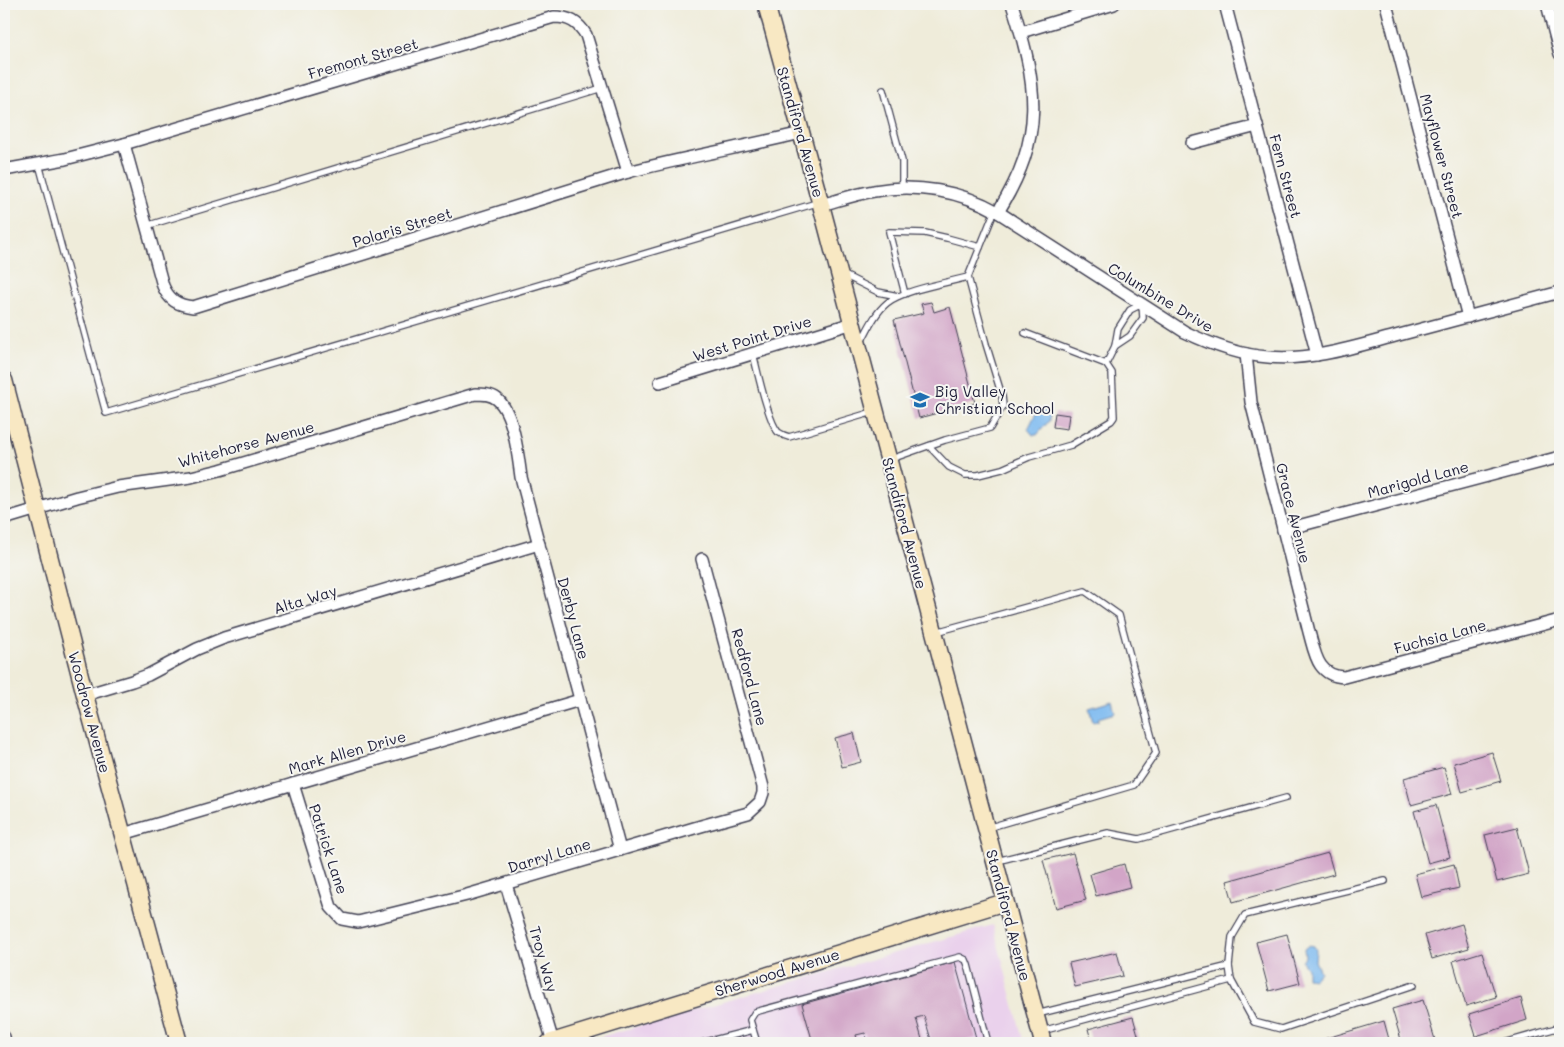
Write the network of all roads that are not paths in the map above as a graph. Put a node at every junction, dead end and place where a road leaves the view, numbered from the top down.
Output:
1 (766, 4) edge
2 (1012, 4) edge
3 (1114, 4) edge
4 (1224, 4) edge
5 (1386, 4) edge
6 (1547, 4) edge
7 (1021, 32) junction
8 (1560, 54) edge
9 (602, 88) junction
10 (883, 90) dead end
11 (1257, 126) junction
12 (801, 133) junction
13 (1192, 143) dead end
14 (124, 144) junction
15 (39, 164) junction
16 (4, 170) edge
17 (628, 172) junction
18 (902, 188) junction
19 (821, 203) junction
20 (997, 211) junction
21 (146, 226) junction
22 (980, 248) junction
23 (839, 273) junction
24 (968, 277) junction
25 (1560, 292) edge
26 (905, 294) junction
27 (898, 296) junction
28 (1142, 304) junction
29 (1468, 317) junction
30 (853, 323) junction
31 (1025, 333) dead end
32 (1115, 346) junction
33 (859, 347) junction
34 (753, 354) junction
35 (1246, 354) junction
36 (1317, 355) junction
37 (1106, 364) junction
38 (4, 380) edge
39 (660, 382) dead end
40 (494, 397) joint
41 (876, 411) junction
42 (929, 446) junction
43 (1560, 457) edge
44 (889, 460) junction
45 (38, 508) junction
46 (4, 519) edge
47 (1283, 530) junction
48 (539, 544) junction
49 (702, 559) dead end
50 (1560, 620) edge
51 (934, 632) junction
52 (1328, 674) joint
53 (85, 694) junction
54 (580, 700) junction
55 (292, 784) junction
56 (1286, 798) dead end
57 (760, 802) joint
58 (986, 828) junction
59 (123, 834) junction
60 (620, 850) junction
61 (994, 861) junction
62 (1385, 881) dead end
63 (506, 884) junction
64 (1005, 902) junction
65 (342, 919) joint
66 (1229, 966) junction
67 (1231, 980) junction
68 (1414, 985) dead end
69 (1035, 1014) junction
70 (1560, 1027) edge
71 (753, 1030) junction
72 (4, 1037) edge
73 (1042, 1037) edge
74 (5, 1043) edge
75 (180, 1043) edge
76 (551, 1043) edge
77 (702, 1043) edge
78 (757, 1043) edge
79 (988, 1043) edge
80 (1504, 1043) edge

1 - 12 street, Standiford Avenue
2 - 7 street
3 - 7 street
4 - 11 street, Fern Street
5 - 29 street, Mayflower Street
6 - 8 street
7 - 20 street
9 - 14 street, Fremont Street
9 - 17 street, Fremont Street
9 - 21 lane
10 - 18 lane
11 - 13 street
11 - 36 street, Fern Street
12 - 17 street, Polaris Street
12 - 19 street, Standiford Avenue
14 - 15 street, Fremont Street
14 - 21 street, Polaris Street
15 - 16 street, Fremont Street
15 - 19 lane
17 - 21 street, Polaris Street
18 - 19 street, Columbine Drive
18 - 20 street, Columbine Drive
19 - 23 street, Standiford Avenue
20 - 22 lane
20 - 28 street, Columbine Drive
22 - 24 lane
22 - 26 lane
23 - 27 lane
23 - 30 street, Standiford Avenue
24 - 26 lane
24 - 42 lane
25 - 29 street, Columbine Drive
26 - 27 lane
27 - 33 lane
28 - 32 lane
28 - 32 lane
28 - 35 street, Columbine Drive
29 - 36 street, Columbine Drive
30 - 33 street, Standiford Avenue
30 - 34 street, West Point Drive
31 - 37 lane
32 - 37 lane
33 - 41 street, Standiford Avenue
34 - 39 street, West Point Drive
34 - 41 lane
35 - 36 street, Columbine Drive
35 - 47 street, Grace Avenue
37 - 42 lane
38 - 45 street, Woodrow Avenue
40 - 45 street, Whitehorse Avenue
40 - 48 street, Derby Lane
41 - 44 street, Standiford Avenue
42 - 44 lane
43 - 47 street, Marigold Lane
44 - 51 street, Standiford Avenue
45 - 46 street, Whitehorse Avenue
45 - 53 street, Woodrow Avenue
47 - 52 street, Grace Avenue
48 - 53 street, Alta Way
48 - 54 street, Derby Lane
49 - 57 street, Redford Lane
50 - 52 street, Fuchsia Lane
51 - 58 street, Standiford Avenue
51 - 58 lane
53 - 59 street, Woodrow Avenue
54 - 55 street, Mark Allen Drive
54 - 60 street, Derby Lane
55 - 59 street, Mark Allen Drive
55 - 65 street, Patrick Lane
56 - 61 lane
57 - 60 street, Darryl Lane
58 - 61 street, Standiford Avenue
59 - 75 street, Woodrow Avenue
60 - 63 street, Darryl Lane
61 - 64 street, Standiford Avenue
62 - 66 lane
63 - 65 street, Darryl Lane
63 - 76 street, Troy Way
64 - 69 street, Standiford Avenue
64 - 76 street, Sherwood Avenue
66 - 67 lane
66 - 69 lane
67 - 68 lane
67 - 73 lane
69 - 73 street, Standiford Avenue
70 - 80 lane
71 - 77 lane
71 - 78 lane
71 - 79 lane
72 - 74 street

